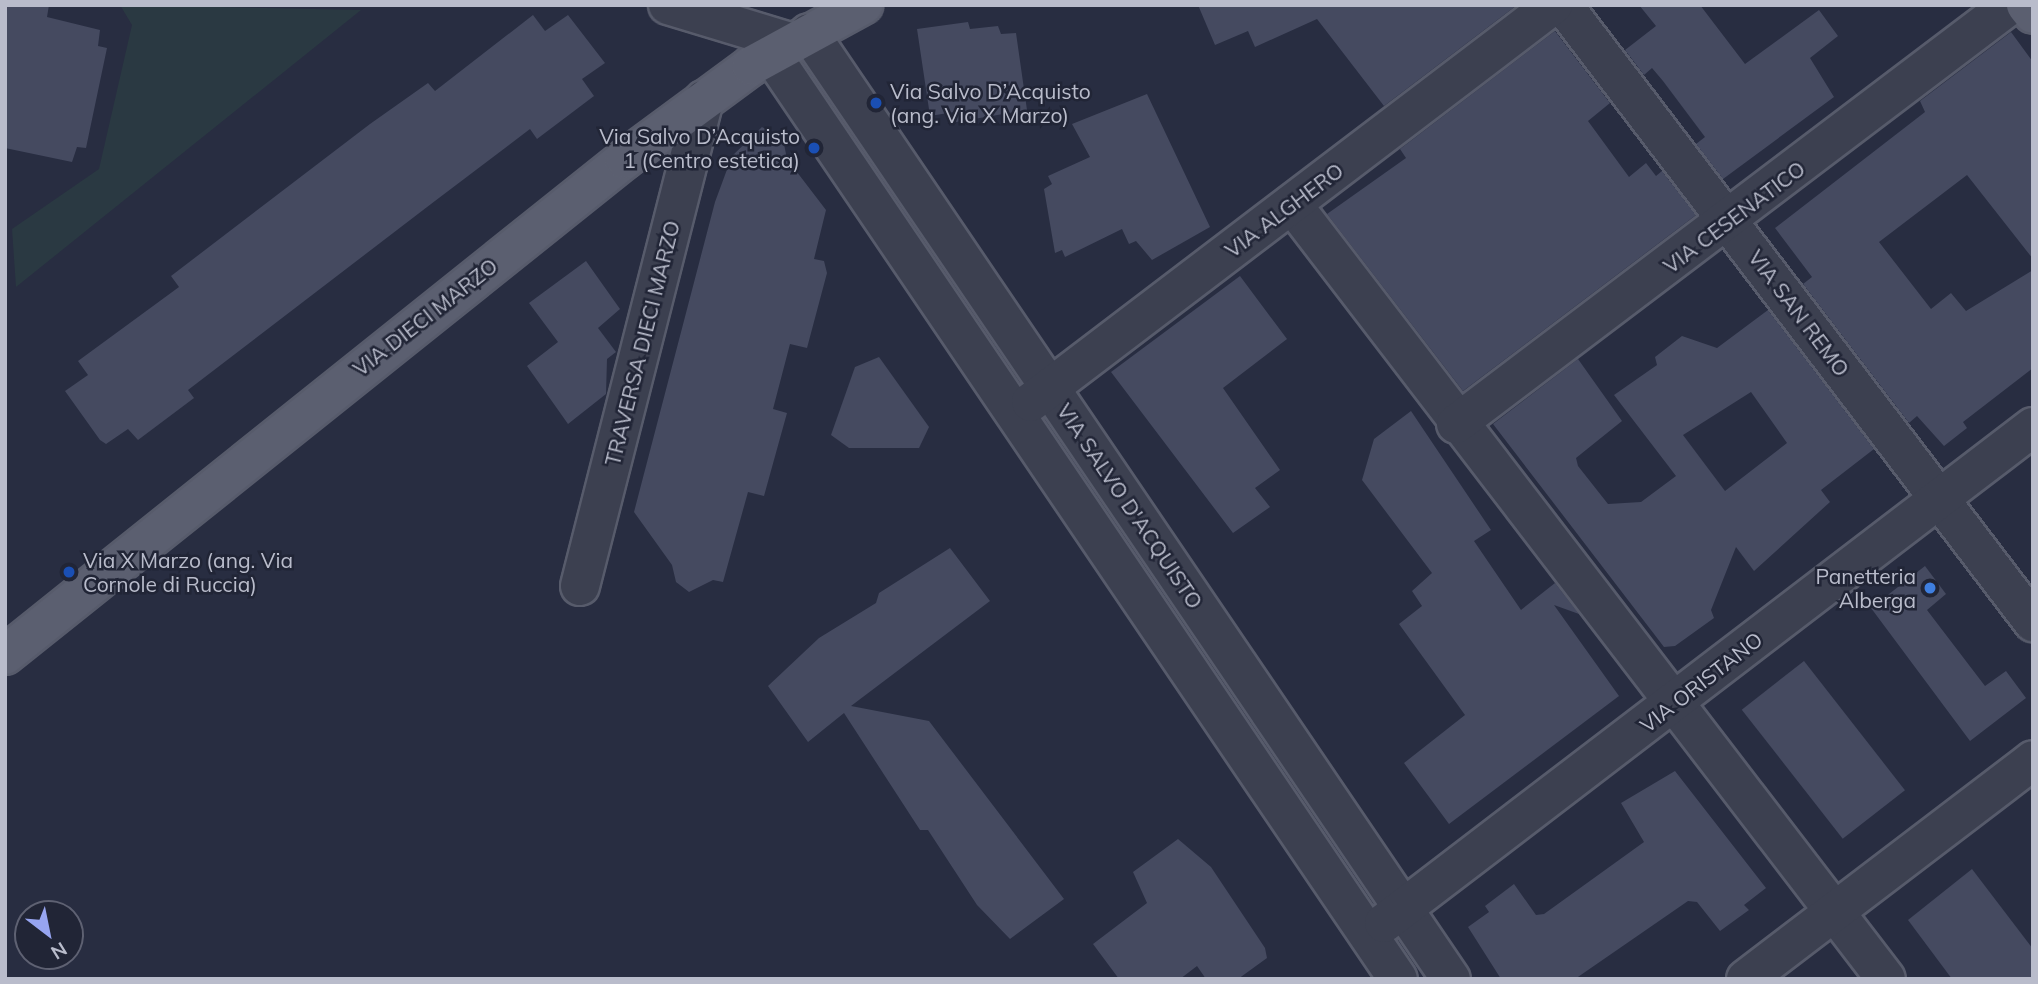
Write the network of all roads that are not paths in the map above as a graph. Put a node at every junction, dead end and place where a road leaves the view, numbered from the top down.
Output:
1 (668, 5) edge
2 (863, 5) edge
3 (1553, 5) edge
4 (1563, 5) edge
5 (2010, 5) edge
6 (2026, 5) edge
7 (2033, 14) edge
8 (790, 43) junction
9 (704, 100) junction
10 (1292, 204) junction
11 (1731, 220) junction
12 (1050, 388) junction
13 (1015, 414) junction
14 (1456, 424) junction
15 (2033, 427) edge
16 (1938, 499) junction
17 (580, 586) dead end
18 (2033, 622) edge
19 (5, 655) edge
20 (1672, 704) junction
21 (2033, 760) edge
22 (1404, 909) junction
23 (1834, 912) junction
24 (1367, 933) junction
25 (1398, 979) edge
26 (1451, 979) edge
27 (1746, 979) edge
28 (1886, 979) edge

1 - 8 street
2 - 8 main road, VIA DIECI MARZO
3 - 10 street, VIA ALGHERO
4 - 11 street, VIA SAN REMO
5 - 11 street, VIA CESENATICO
6 - 7 main road
8 - 9 main road, VIA DIECI MARZO
8 - 12 street, VIA SALVO D'ACQUISTO
8 - 13 street, VIA SALVO D'ACQUISTO
9 - 17 street, TRAVERSA DIECI MARZO
9 - 19 main road, VIA DIECI MARZO
10 - 12 street, VIA ALGHERO
10 - 14 street
11 - 14 street, VIA CESENATICO
11 - 16 street, VIA SAN REMO
12 - 13 street, VIA ALGHERO
12 - 22 street, VIA SALVO D'ACQUISTO
13 - 24 street, VIA SALVO D'ACQUISTO
14 - 20 street
15 - 16 street, VIA ORISTANO
16 - 18 street, VIA SAN REMO
16 - 20 street, VIA ORISTANO
20 - 22 street, VIA ORISTANO
20 - 23 street
21 - 23 street
22 - 24 street, VIA ORISTANO
22 - 26 street, VIA SALVO D'ACQUISTO
23 - 27 street
23 - 28 street
24 - 25 street, VIA SALVO D'ACQUISTO

